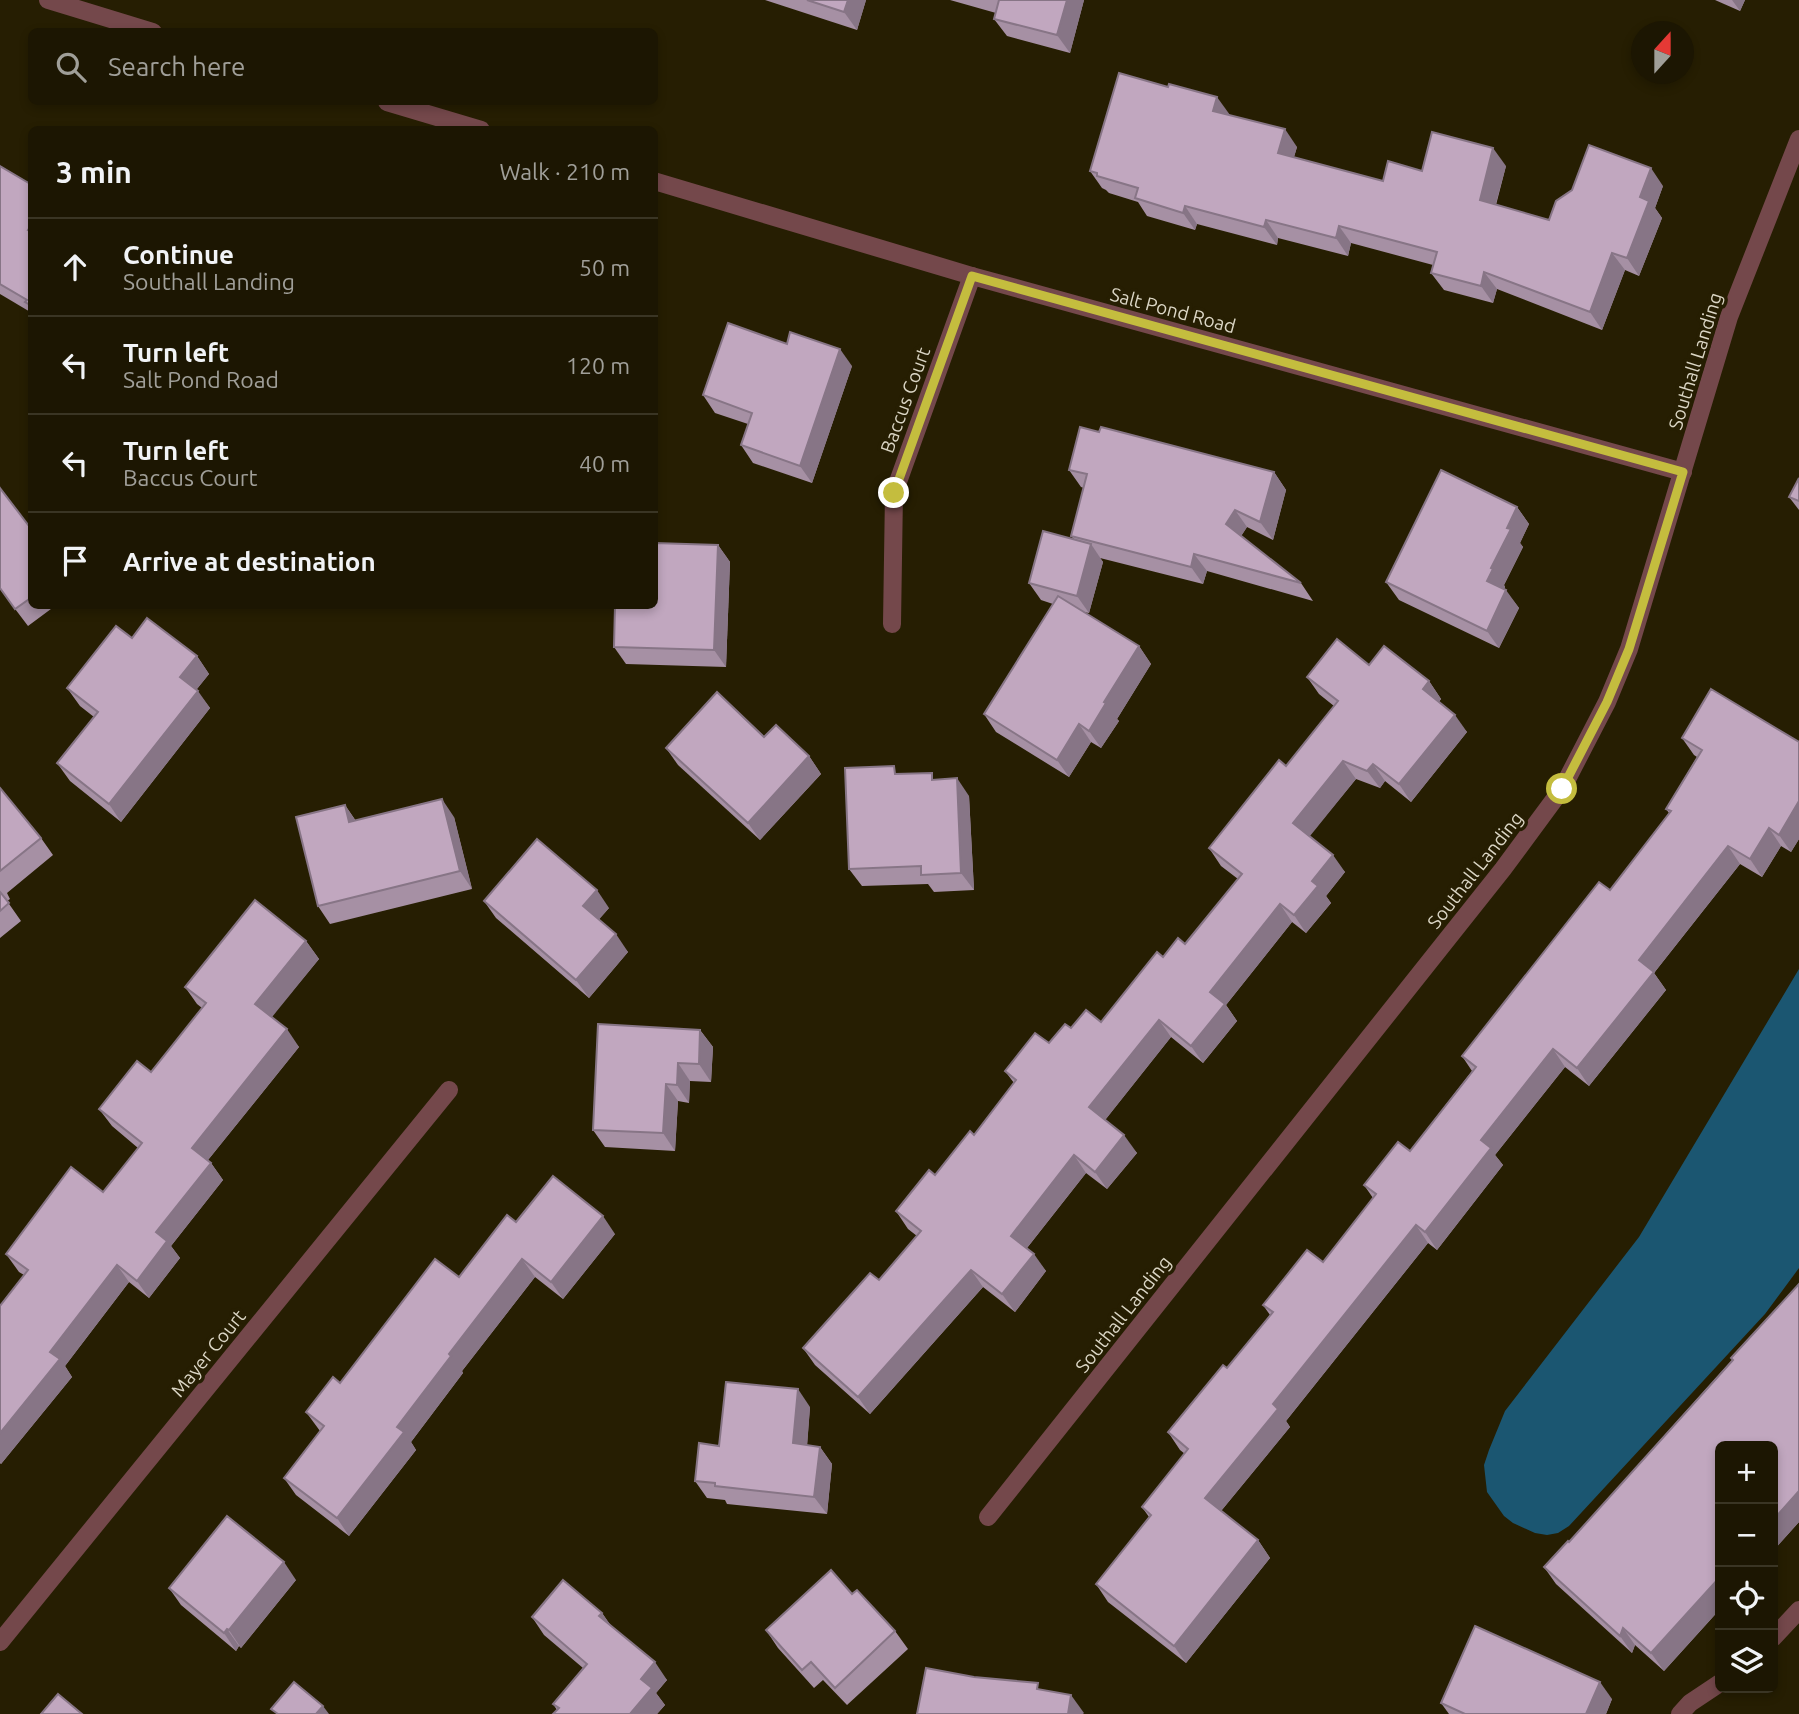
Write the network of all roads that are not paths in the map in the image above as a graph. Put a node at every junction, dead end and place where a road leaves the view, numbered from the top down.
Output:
1 (48, 0) edge
2 (140, 28) edge
3 (397, 105) edge
4 (468, 126) edge
5 (1799, 139) edge
6 (658, 182) edge
7 (972, 276) junction
8 (1683, 472) junction
9 (892, 624) dead end
10 (449, 1090) dead end
11 (988, 1517) dead end
12 (1799, 1611) edge
13 (1778, 1633) edge
14 (0, 1642) edge
15 (1715, 1686) edge
16 (1680, 1714) edge

1 - 2 street
3 - 4 street
5 - 8 street, Southall Landing
6 - 7 street, Salt Pond Road
7 - 8 street, Salt Pond Road
7 - 9 street, Baccus Court
8 - 11 street, Southall Landing
10 - 14 street, Mayer Court
12 - 13 street
15 - 16 street

